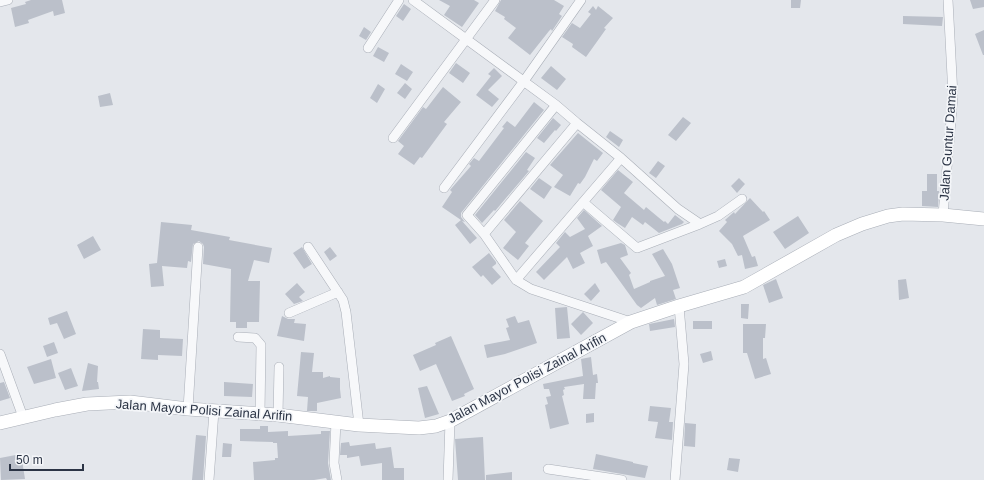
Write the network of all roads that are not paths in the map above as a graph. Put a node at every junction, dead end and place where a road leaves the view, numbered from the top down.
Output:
1 (8, 0) edge
2 (399, 0) edge
3 (413, 0) edge
4 (495, 0) edge
5 (581, 0) edge
6 (948, 0) edge
7 (0, 2) edge
8 (465, 40) junction
9 (368, 48) dead end
10 (524, 81) junction
11 (556, 105) junction
12 (577, 123) junction
13 (394, 138) dead end
14 (622, 158) junction
15 (444, 188) dead end
16 (742, 199) dead end
17 (583, 202) junction
18 (943, 215) junction
19 (984, 219) edge
20 (700, 224) junction
21 (484, 234) junction
22 (198, 247) dead end
23 (308, 247) dead end
24 (516, 280) junction
25 (338, 292) junction
26 (679, 306) junction
27 (289, 313) dead end
28 (632, 322) junction
29 (238, 337) dead end
30 (0, 354) edge
31 (279, 367) dead end
32 (188, 409) junction
33 (214, 411) junction
34 (260, 414) junction
35 (278, 415) junction
36 (23, 417) junction
37 (450, 420) junction
38 (336, 422) junction
39 (0, 423) edge
40 (359, 425) junction
41 (548, 469) dead end
42 (209, 480) edge
43 (337, 480) edge
44 (448, 480) edge
45 (622, 480) edge
46 (674, 480) edge

1 - 7 street
2 - 9 street
3 - 8 street
4 - 8 street
5 - 10 street
6 - 18 street, Jalan Guntur Damai
8 - 10 street
8 - 13 street
10 - 11 street
10 - 15 street
11 - 12 street
11 - 21 street
12 - 14 street
12 - 21 street
14 - 17 street
14 - 20 street
16 - 20 street
17 - 20 street
17 - 24 street
18 - 19 main road, Jalan Mayor Polisi Zainal Arifin
18 - 26 main road, Jalan Mayor Polisi Zainal Arifin
21 - 24 street
22 - 32 street
23 - 25 street
24 - 28 street
25 - 27 street
25 - 40 street
26 - 28 main road, Jalan Mayor Polisi Zainal Arifin
26 - 46 street
28 - 37 main road, Jalan Mayor Polisi Zainal Arifin
29 - 34 street
30 - 36 street
31 - 35 street
32 - 33 main road, Jalan Mayor Polisi Zainal Arifin
32 - 36 main road, Jalan Mayor Polisi Zainal Arifin
33 - 34 main road, Jalan Mayor Polisi Zainal Arifin
33 - 42 street
34 - 35 main road, Jalan Mayor Polisi Zainal Arifin
35 - 38 main road, Jalan Mayor Polisi Zainal Arifin
36 - 39 main road, Jalan Mayor Polisi Zainal Arifin
37 - 40 main road, Jalan Mayor Polisi Zainal Arifin
37 - 44 street
38 - 40 main road, Jalan Mayor Polisi Zainal Arifin
38 - 43 street
41 - 45 street

